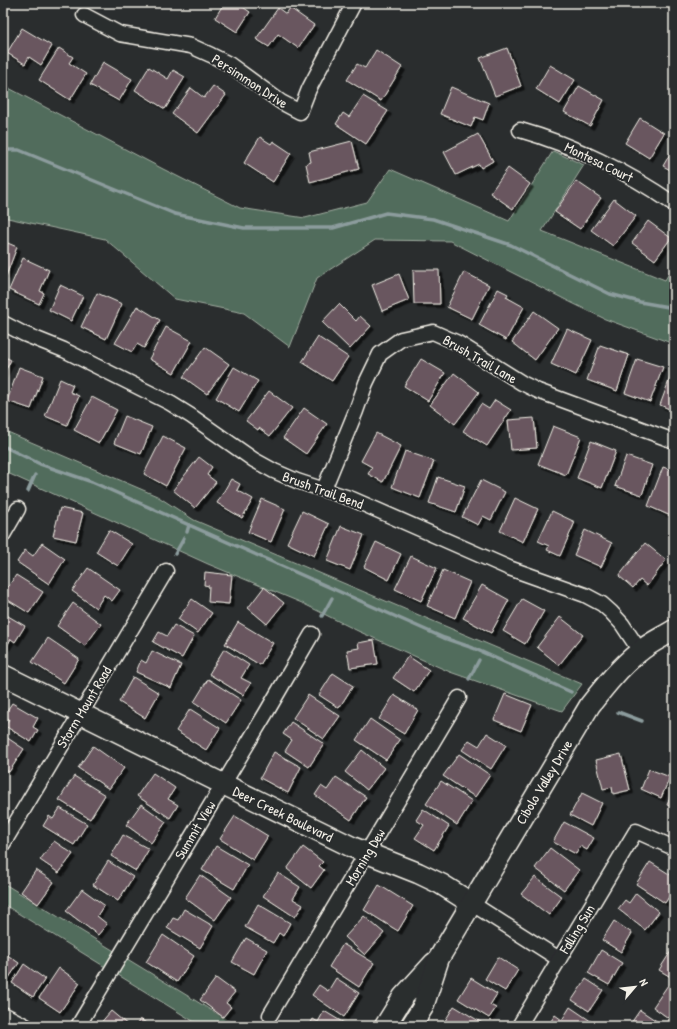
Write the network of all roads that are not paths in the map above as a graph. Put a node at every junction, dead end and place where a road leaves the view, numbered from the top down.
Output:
1 (354, 3) edge
2 (84, 15) dead end
3 (520, 130) dead end
4 (674, 204) edge
5 (3, 323) edge
6 (674, 441) edge
7 (324, 490) junction
8 (18, 509) dead end
9 (3, 535) edge
10 (166, 570) dead end
11 (674, 630) edge
12 (312, 634) dead end
13 (640, 650) junction
14 (3, 675) edge
15 (459, 698) dead end
16 (80, 714) junction
17 (223, 784) junction
18 (3, 844) edge
19 (674, 848) edge
20 (368, 853) junction
21 (471, 903) junction
22 (439, 958) junction
23 (559, 959) junction
24 (3, 1014) edge
25 (270, 1015) dead end
26 (26, 1026) edge
27 (78, 1026) edge
28 (385, 1026) edge
29 (411, 1026) edge
30 (519, 1026) edge

1 - 2 street, Persimmon Drive
3 - 4 street, Montesa Court
5 - 7 street, Brush Trail Bend
6 - 7 street, Brush Trail Lane
7 - 13 street, Brush Trail Bend
8 - 9 street
10 - 16 street, Storm Mount Road
11 - 13 main road, Cibolo Valley Drive
12 - 17 street, Summit View
13 - 21 main road, Cibolo Valley Drive
14 - 16 main road, Deer Creek Boulevard
15 - 20 street, Morning Dew
16 - 17 main road, Deer Creek Boulevard
16 - 18 street, Storm Mount Road
17 - 20 main road, Deer Creek Boulevard
17 - 27 street, Summit View
19 - 23 street, Falling Sun
20 - 21 main road, Deer Creek Boulevard
20 - 25 street, Morning Dew
21 - 22 main road, Cibolo Valley Drive
21 - 23 street, Deer Creek Boulevard
22 - 28 main road, Cibolo Valley Drive
22 - 29 main road, Cibolo Valley Drive
23 - 30 street, Falling Sun
24 - 26 street

